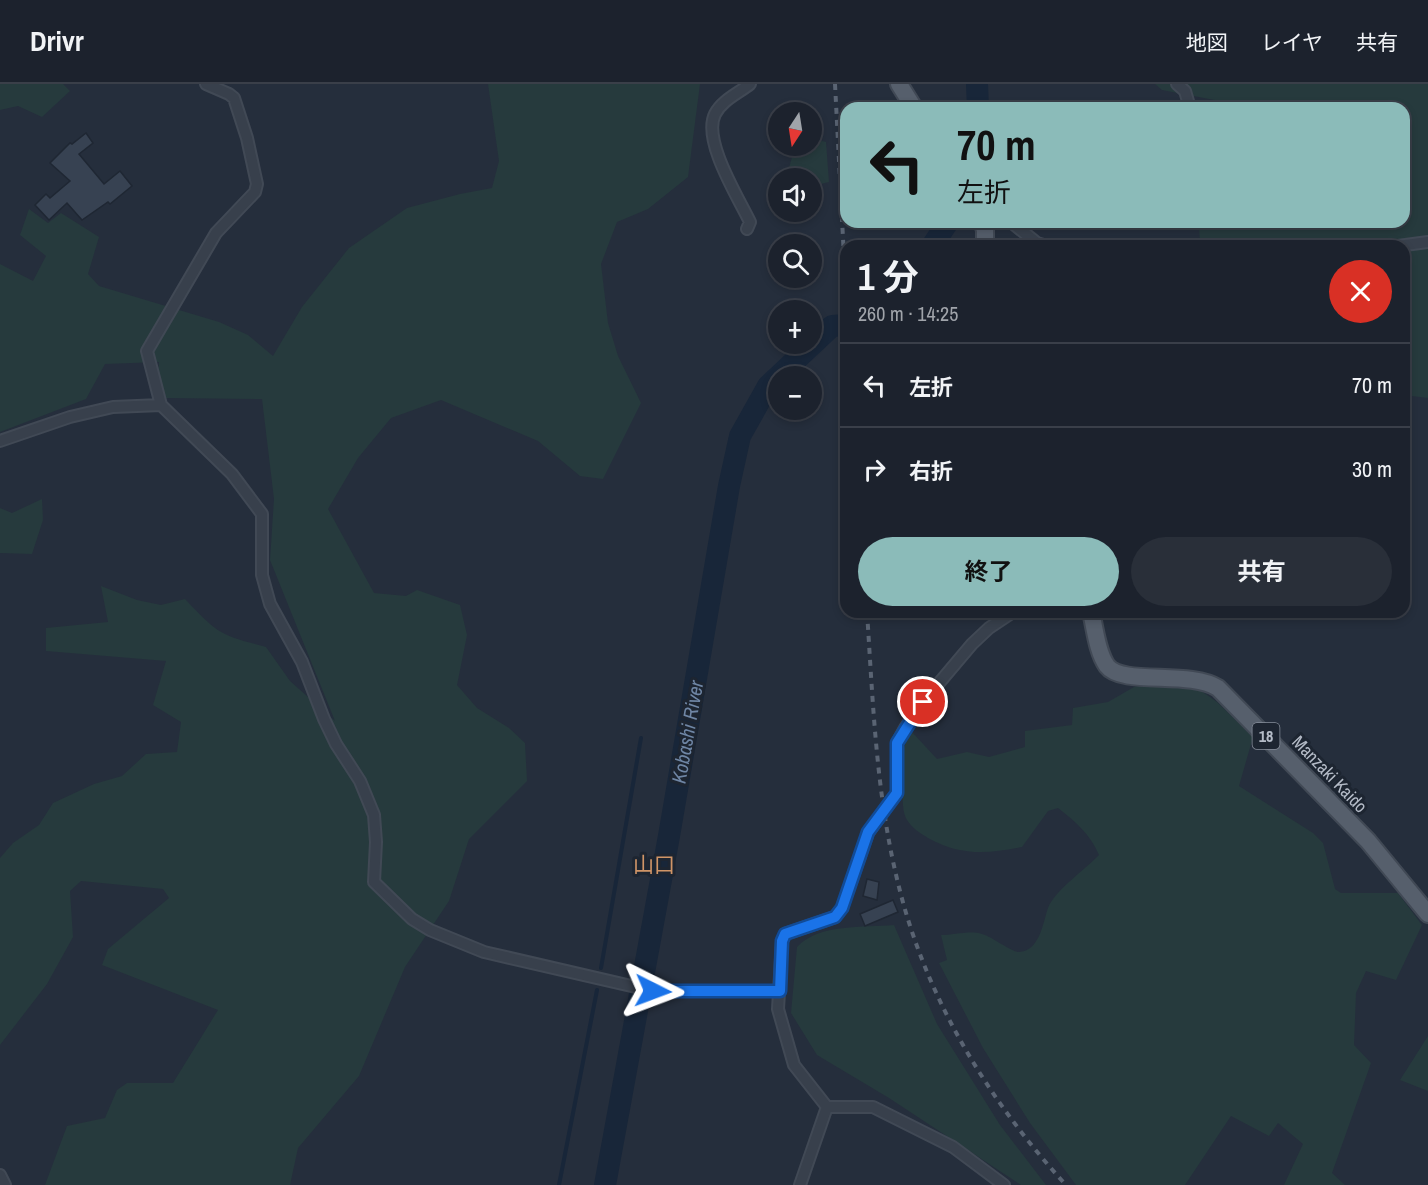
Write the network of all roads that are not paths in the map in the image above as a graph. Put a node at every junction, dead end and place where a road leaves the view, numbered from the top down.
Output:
1 (206, 84) edge
2 (750, 84) edge
3 (899, 84) edge
4 (1177, 84) edge
5 (910, 102) edge
6 (1188, 102) edge
7 (1018, 228) edge
8 (747, 229) dead end
9 (1033, 240) edge
10 (1428, 242) edge
11 (1410, 244) edge
12 (161, 405) junction
13 (0, 441) edge
14 (1005, 618) edge
15 (1092, 618) edge
16 (1428, 914) edge
17 (780, 991) junction
18 (827, 1107) junction
19 (0, 1175) edge
20 (5, 1185) edge
21 (800, 1185) edge
22 (1004, 1185) edge

1 - 12 street
2 - 8 street
3 - 5 main road
4 - 6 street
7 - 9 street
10 - 11 street
12 - 13 street
12 - 17 street
14 - 17 street
15 - 16 main road, Manzaki Kaido / 18
17 - 18 street
18 - 21 street
18 - 22 street
19 - 20 street

